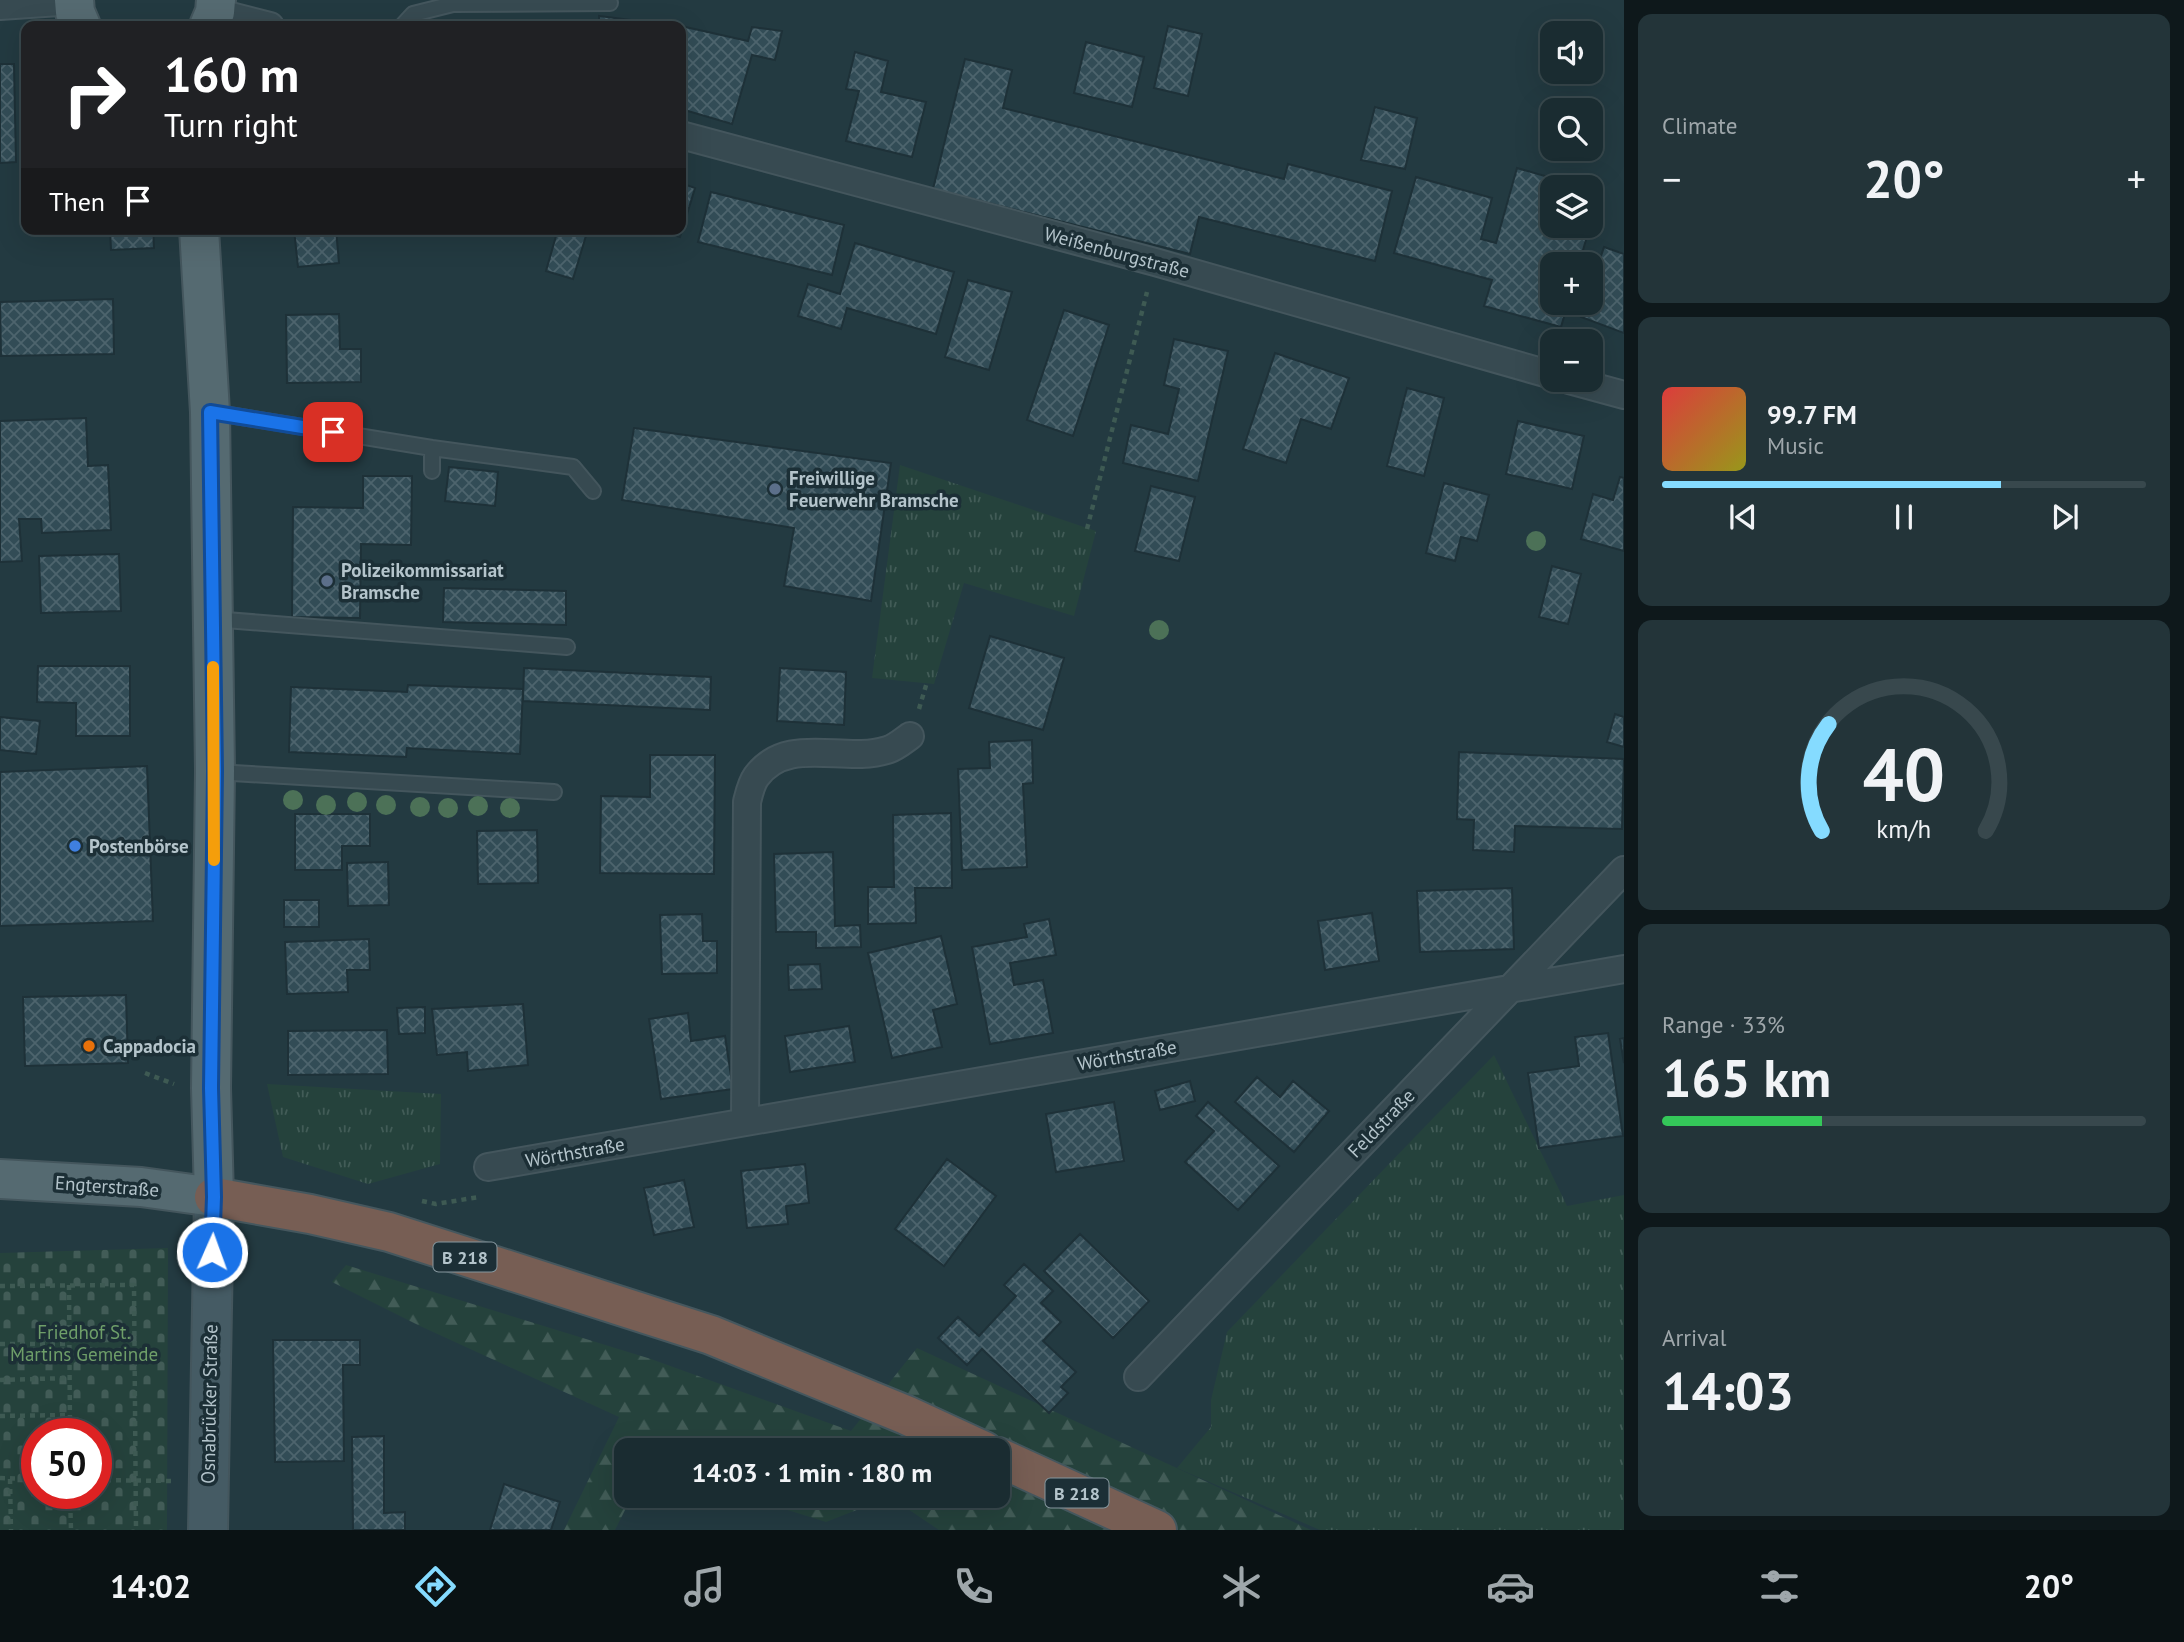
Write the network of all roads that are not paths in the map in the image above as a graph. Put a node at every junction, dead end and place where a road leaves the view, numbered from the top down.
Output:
1 (610, 3) dead end
2 (0, 6) edge
3 (76, 9) edge
4 (214, 13) edge
5 (248, 21) edge
6 (407, 21) edge
7 (686, 136) edge
8 (200, 235) edge
9 (1540, 372) edge
10 (1603, 389) edge
11 (1624, 395) edge
12 (210, 412) junction
13 (432, 448) junction
14 (432, 471) dead end
15 (593, 491) dead end
16 (211, 619) junction
17 (567, 647) dead end
18 (910, 736) dead end
19 (215, 771) junction
20 (554, 792) dead end
21 (1624, 870) edge
22 (1624, 969) edge
23 (1509, 988) junction
24 (746, 1121) junction
25 (488, 1167) dead end
26 (0, 1179) edge
27 (214, 1197) junction
28 (1138, 1377) dead end
29 (955, 1438) edge
30 (1010, 1463) edge
31 (208, 1530) edge
32 (1157, 1530) edge

1 - 6 lane
2 - 3 street
4 - 5 street
7 - 9 street, Weißenburgstraße
8 - 12 main road, Osnabrücker Straße
10 - 11 street
12 - 13 lane
12 - 16 main road, Osnabrücker Straße
13 - 14 lane
13 - 15 lane
16 - 17 lane
16 - 19 main road, Osnabrücker Straße
18 - 24 street
19 - 20 lane
19 - 27 main road, Osnabrücker Straße
21 - 23 street, Feldstraße
22 - 23 street, Wörthstraße
23 - 24 street, Wörthstraße
23 - 28 street, Feldstraße
24 - 25 street, Wörthstraße
26 - 27 main road, Engterstraße / B 218
27 - 29 highway, B 218
27 - 31 main road, Osnabrücker Straße
30 - 32 highway, B 218

